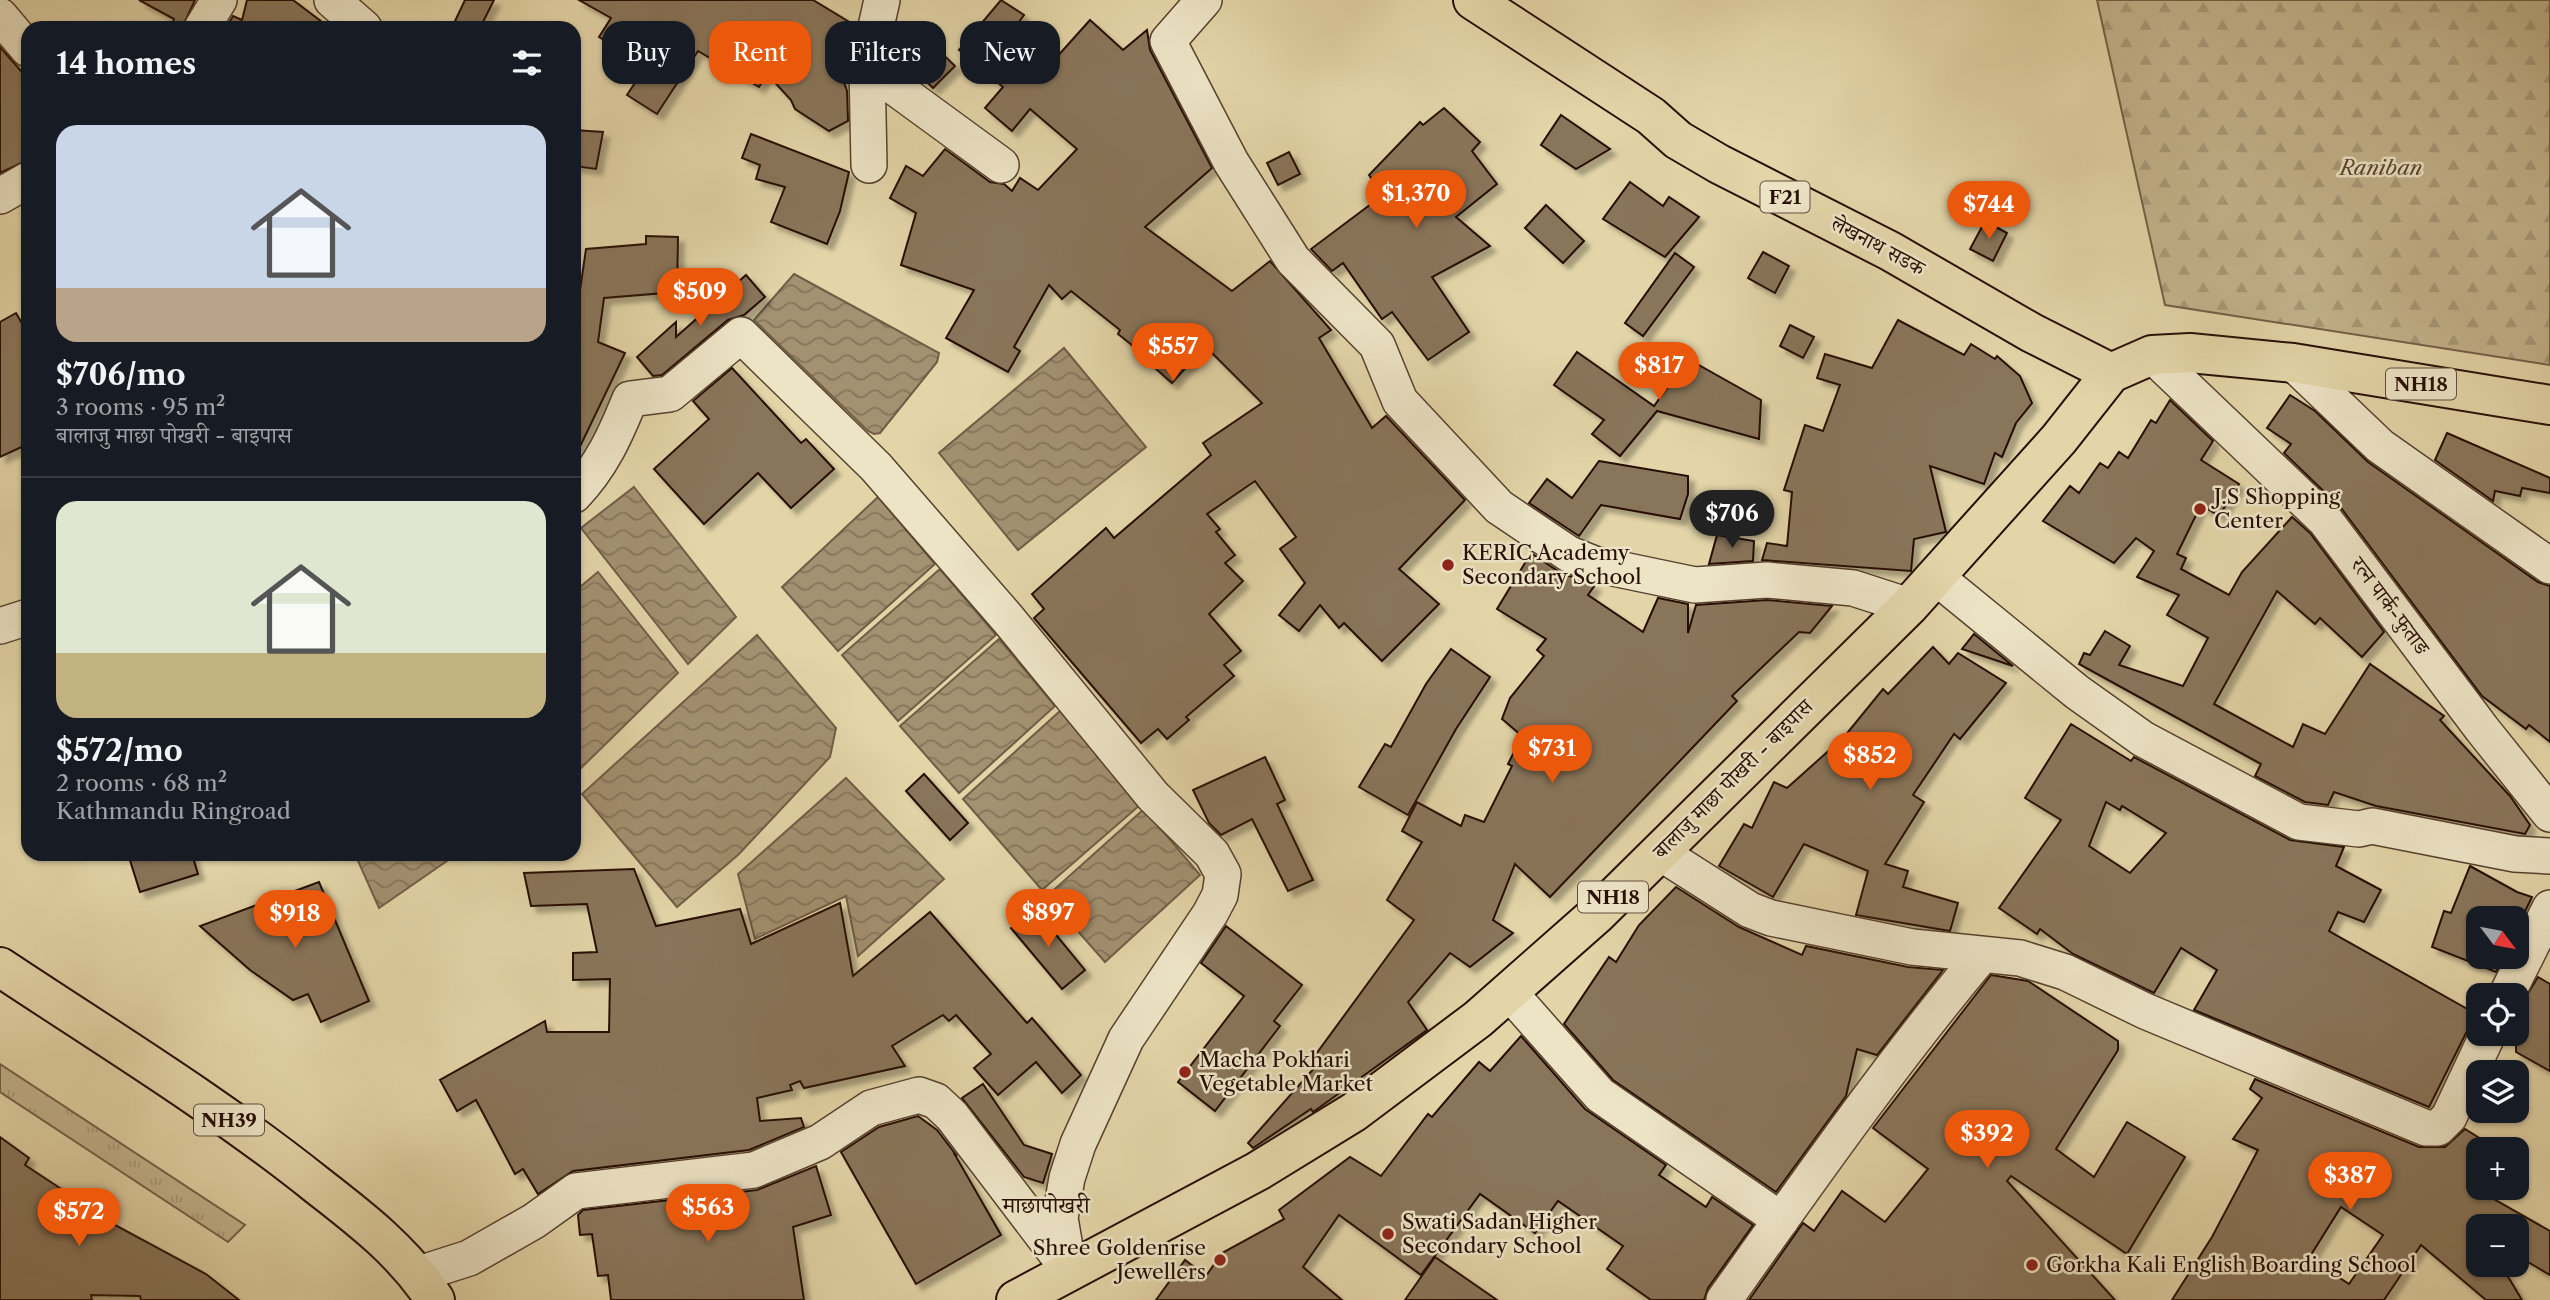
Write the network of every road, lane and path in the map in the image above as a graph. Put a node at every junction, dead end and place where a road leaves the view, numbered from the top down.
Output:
1 (219, 0) edge
2 (332, 0) edge
3 (881, 0) edge
4 (1204, 0) edge
5 (1473, 0) edge
6 (0, 16) edge
7 (206, 21) edge
8 (356, 21) edge
9 (877, 21) edge
10 (21, 41) edge
11 (867, 84) edge
12 (890, 84) edge
13 (869, 165) dead end
14 (1001, 165) dead end
15 (21, 184) edge
16 (0, 196) edge
17 (2152, 355) junction
18 (2293, 363) junction
19 (2111, 373) junction
20 (2550, 405) edge
21 (581, 488) edge
22 (2550, 566) edge
23 (1936, 577) junction
24 (1909, 606) junction
25 (21, 619) edge
26 (0, 626) edge
27 (2550, 814) edge
28 (1660, 852) junction
29 (2550, 856) edge
30 (2550, 908) edge
31 (1981, 956) junction
32 (0, 967) edge
33 (2512, 983) edge
34 (1509, 992) junction
35 (2482, 1046) edge
36 (1781, 1220) junction
37 (1069, 1271) junction
38 (427, 1287) edge
39 (1016, 1300) edge
40 (1724, 1300) edge

1 - 7 street
2 - 8 street
3 - 9 street
4 - 24 street
5 - 19 main road, लेखनाथ सडक / F21
6 - 10 street
11 - 13 street
12 - 14 street
15 - 16 street
17 - 18 main road, NH18
17 - 19 main road, NH18
17 - 27 street, रत्न पार्क-फुताङ
18 - 20 main road, NH18
18 - 22 street
19 - 23 main road, बालाजु माछा पोखरी - बाइपास / NH18
21 - 37 street
23 - 24 main road, बालाजु माछा पोखरी - बाइपास / NH18
23 - 29 street
24 - 28 main road, बालाजु माछा पोखरी - बाइपास / NH18
25 - 26 street
28 - 31 street
28 - 34 main road, बालाजु माछा पोखरी - बाइपास / NH18
30 - 33 street
31 - 35 street
31 - 36 street
32 - 38 main road, NH39
34 - 36 street
34 - 37 main road, बालाजु माछा पोखरी - बाइपास / NH18
36 - 40 street
37 - 38 street
37 - 39 main road, बालाजु माछा पोखरी - बाइपास / NH18

